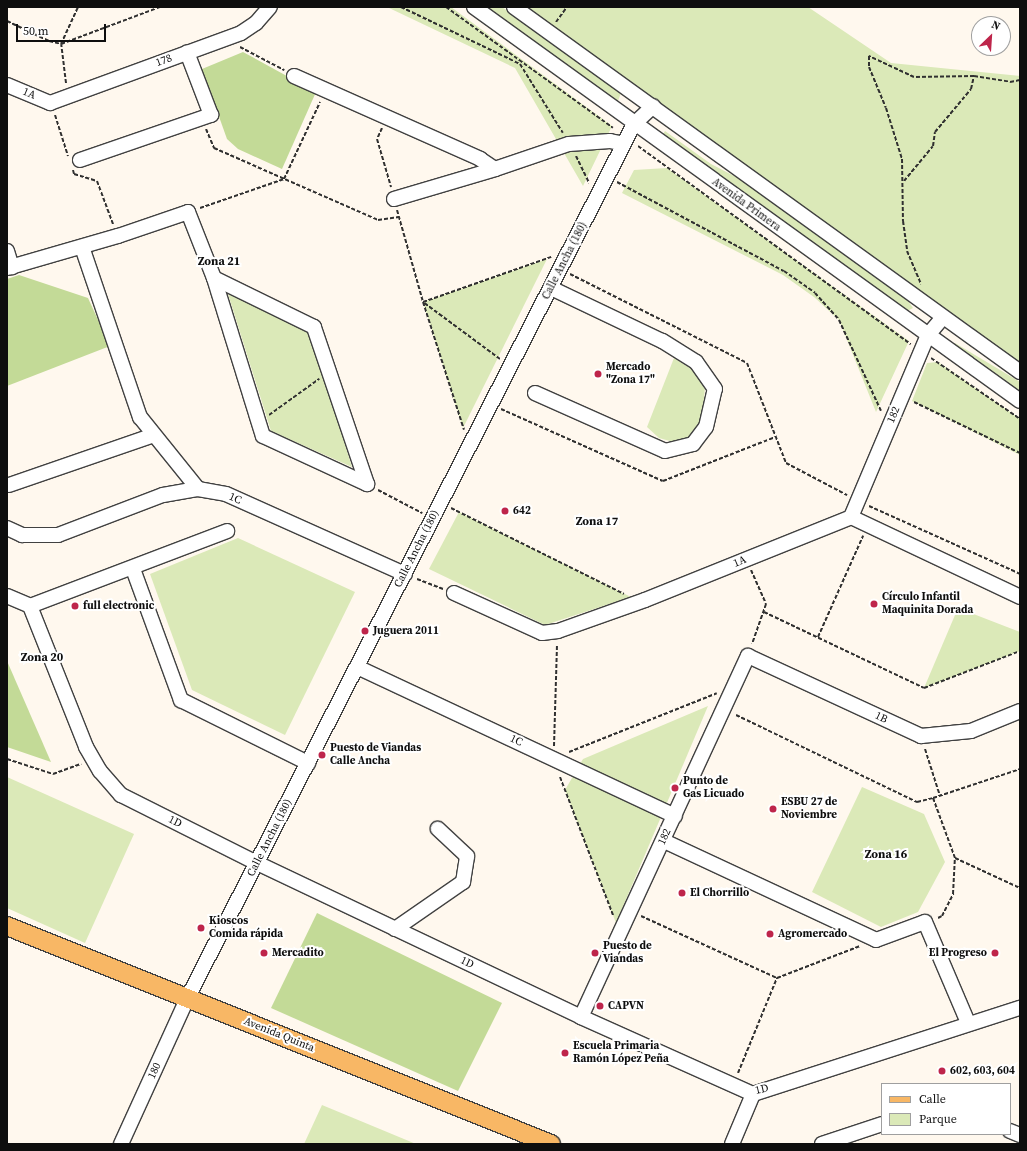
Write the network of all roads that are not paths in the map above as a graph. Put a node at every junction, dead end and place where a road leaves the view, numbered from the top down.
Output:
1 (270, 7) edge
2 (474, 7) edge
3 (514, 7) edge
4 (187, 52) junction
5 (294, 76) road end
6 (7, 85) edge
7 (50, 102) joint
8 (653, 106) junction
9 (634, 124) junction
10 (626, 141) junction
11 (80, 160) dead end
12 (495, 169) junction
13 (394, 199) road end
14 (82, 248) junction
15 (7, 251) edge
16 (9, 267) edge
17 (214, 278) junction
18 (551, 288) junction
19 (943, 317) junction
20 (928, 335) junction
21 (1020, 372) edge
22 (535, 393) dead end
23 (1020, 401) edge
24 (154, 434) junction
25 (8, 485) edge
26 (198, 489) junction
27 (851, 517) junction
28 (7, 528) edge
29 (227, 530) dead end
30 (133, 569) junction
31 (405, 574) junction
32 (454, 594) road end
33 (7, 596) edge
34 (1020, 597) edge
35 (30, 606) junction
36 (748, 656) joint
37 (357, 667) junction
38 (1020, 711) edge
39 (308, 763) junction
40 (675, 816) junction
41 (438, 829) dead end
42 (664, 841) junction
43 (257, 863) junction
44 (7, 926) edge
45 (395, 929) junction
46 (188, 997) junction
47 (1020, 1008) edge
48 (581, 1017) junction
49 (968, 1023) junction
50 (753, 1094) junction
51 (881, 1124) edge
52 (121, 1144) edge
53 (551, 1144) edge
54 (732, 1144) edge
55 (822, 1144) edge

1 - 4 street, 178
2 - 9 street, Avenida Primera
3 - 8 street
4 - 7 street, 178
4 - 11 street
5 - 12 street
6 - 7 street, 1A
8 - 9 street, Calle Ancha (180)
8 - 19 street
9 - 10 street, Calle Ancha (180)
9 - 20 street, Avenida Primera
10 - 12 street
10 - 18 street, Calle Ancha (180)
12 - 13 street
14 - 16 street
14 - 17 street
14 - 24 street
15 - 16 street
17 - 17 street
18 - 22 street
18 - 31 street, Calle Ancha (180)
19 - 20 street, 182
19 - 21 street
20 - 23 street, Avenida Primera
20 - 27 street, 182
24 - 25 street
24 - 26 street
26 - 28 street, 1C
26 - 31 street, 1C
27 - 32 street, 1A
27 - 34 street
29 - 30 street
30 - 35 street
30 - 39 street
31 - 37 street, Calle Ancha (180)
33 - 35 street
35 - 43 street, 1D
36 - 38 street, 1B
36 - 40 street, 182
37 - 39 street, Calle Ancha (180)
37 - 40 street, 1C
39 - 43 street, Calle Ancha (180)
40 - 42 street, 182
41 - 45 street
42 - 48 street, 182
42 - 49 street
43 - 45 street, 1D
43 - 46 street, Calle Ancha (180)
44 - 46 main road, Avenida Quinta
45 - 48 street, 1D
46 - 52 street, 180
46 - 53 main road, Avenida Quinta
47 - 49 street, 1D
48 - 50 street, 1D
49 - 50 street, 1D
50 - 54 street
51 - 55 street

